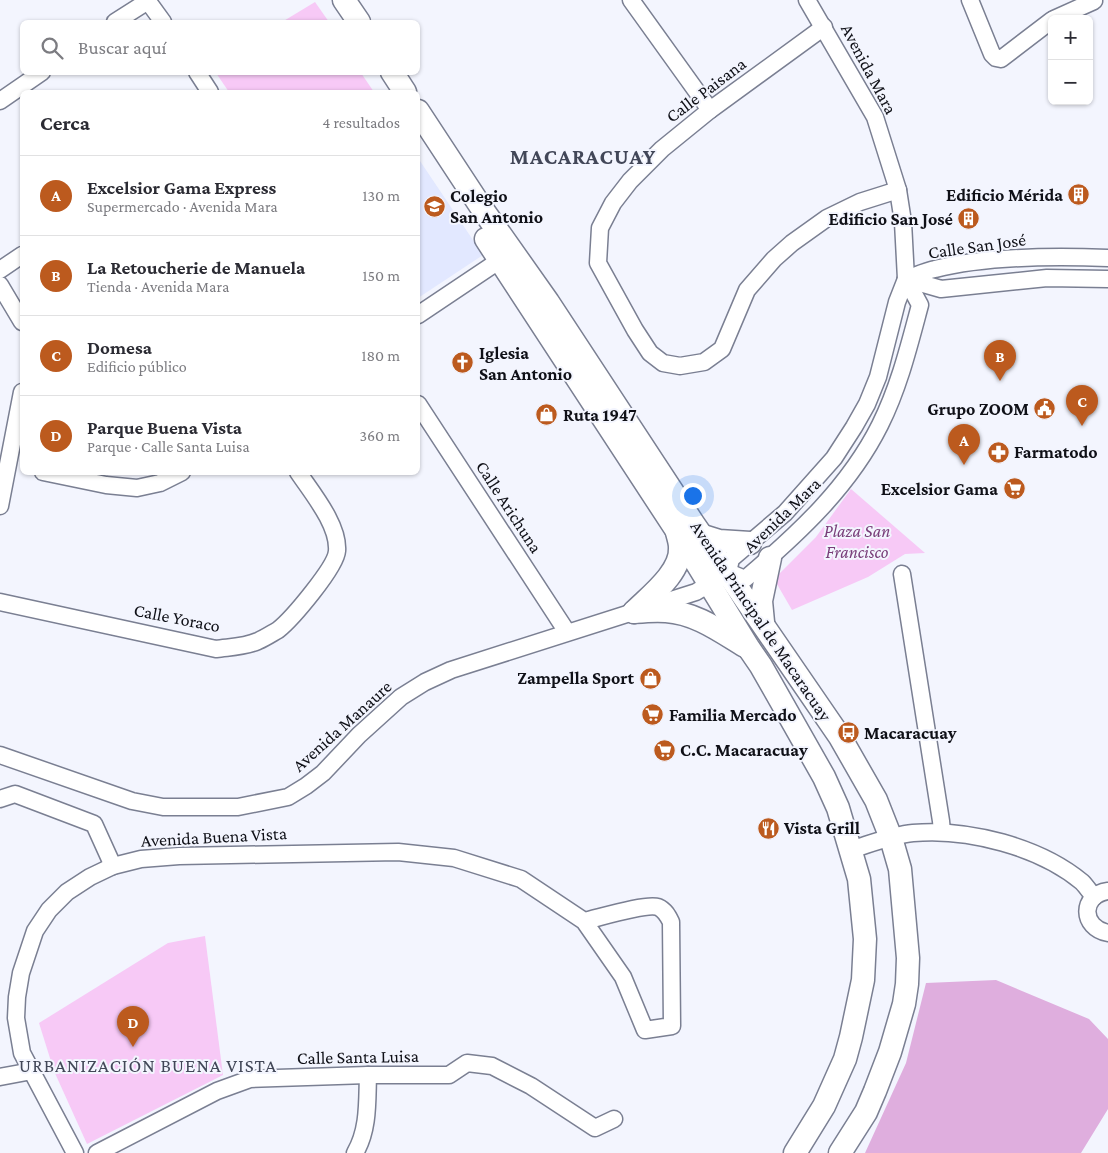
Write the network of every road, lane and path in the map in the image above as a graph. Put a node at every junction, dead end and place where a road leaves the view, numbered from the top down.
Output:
1 (148, 0) edge
2 (328, 0) edge
3 (344, 0) edge
4 (631, 0) edge
5 (807, 0) edge
6 (970, 0) edge
7 (1094, 1) edge
8 (1062, 15) edge
9 (118, 20) edge
10 (162, 20) edge
11 (342, 20) edge
12 (358, 20) edge
13 (1048, 23) edge
14 (824, 27) junction
15 (38, 75) edge
16 (199, 75) edge
17 (378, 75) edge
18 (394, 75) edge
19 (209, 90) edge
20 (388, 90) edge
21 (405, 90) edge
22 (0, 101) edge
23 (710, 110) junction
24 (420, 114) edge
25 (420, 139) edge
26 (898, 190) junction
27 (20, 256) edge
28 (1046, 258) junction
29 (1108, 258) edge
30 (500, 260) junction
31 (0, 270) edge
32 (1047, 278) junction
33 (906, 279) junction
34 (1108, 279) edge
35 (0, 285) edge
36 (420, 314) edge
37 (20, 319) edge
38 (420, 407) edge
39 (20, 417) edge
40 (16, 467) edge
41 (58, 475) edge
42 (176, 475) edge
43 (300, 475) edge
44 (0, 506) edge
45 (677, 531) junction
46 (703, 536) junction
47 (750, 543) junction
48 (770, 558) junction
49 (728, 572) junction
50 (902, 574) dead end
51 (709, 585) junction
52 (0, 602) edge
53 (634, 612) junction
54 (763, 622) junction
55 (567, 632) junction
56 (748, 647) junction
57 (0, 755) edge
58 (0, 799) edge
59 (942, 832) junction
60 (891, 838) junction
61 (850, 850) junction
62 (113, 866) junction
63 (1101, 894) edge
64 (584, 921) junction
65 (1108, 934) edge
66 (32, 1071) junction
67 (368, 1075) junction
68 (0, 1077) edge
69 (614, 1119) dead end
70 (76, 1153) edge
71 (97, 1153) edge
72 (355, 1153) edge
73 (795, 1153) edge
74 (840, 1153) edge

1 - 9 street
1 - 10 street
2 - 11 street
3 - 12 street
4 - 23 street
5 - 14 street, Avenida Mara
6 - 13 street
7 - 8 street
14 - 23 street, Calle Paisana
14 - 26 street, Avenida Mara
15 - 22 street
16 - 19 street
17 - 20 street
18 - 21 street
23 - 26 street, Calle Paisana
24 - 46 street, Avenida Principal de Macaracuay
25 - 30 street, Avenida Principal de Macaracuay
26 - 33 street, Avenida Mara
27 - 31 street
28 - 29 street, Calle San José
28 - 32 street
28 - 33 street, Calle San José
30 - 36 street
30 - 45 street, Avenida Principal de Macaracuay
32 - 33 street, Calle San José
32 - 34 street, Calle San José
33 - 47 street, Avenida Mara
33 - 48 street, Avenida Mara
35 - 37 street
38 - 55 street, Calle Arichuna
39 - 40 street
40 - 44 street
41 - 42 street
43 - 52 street, Calle Yoraco
45 - 51 street, Avenida Principal de Macaracuay
45 - 53 street
46 - 47 street
46 - 49 street, Avenida Principal de Macaracuay
47 - 49 street, Avenida Mara
48 - 49 street, Avenida Mara
48 - 54 street
49 - 51 street, Avenida Manaure
49 - 54 street, Avenida Principal de Macaracuay
50 - 59 street
51 - 53 street, Avenida Manaure
51 - 56 street, Avenida Principal de Macaracuay
53 - 55 street, Avenida Manaure
53 - 56 street
54 - 60 street, Avenida Principal de Macaracuay
55 - 57 street, Avenida Manaure
56 - 61 street, Avenida Principal de Macaracuay
58 - 62 street
59 - 60 street
59 - 63 street
60 - 61 street
60 - 74 street, Avenida Principal de Macaracuay
61 - 73 street, Avenida Principal de Macaracuay
62 - 64 street, Avenida Buena Vista
62 - 66 street, Avenida Buena Vista
63 - 65 street
64 - 64 street, Avenida Buena Vista
66 - 68 street
66 - 70 street, Avenida Buena Vista
67 - 69 street, Calle Santa Luisa
67 - 71 street, Calle Santa Luisa
67 - 72 street

